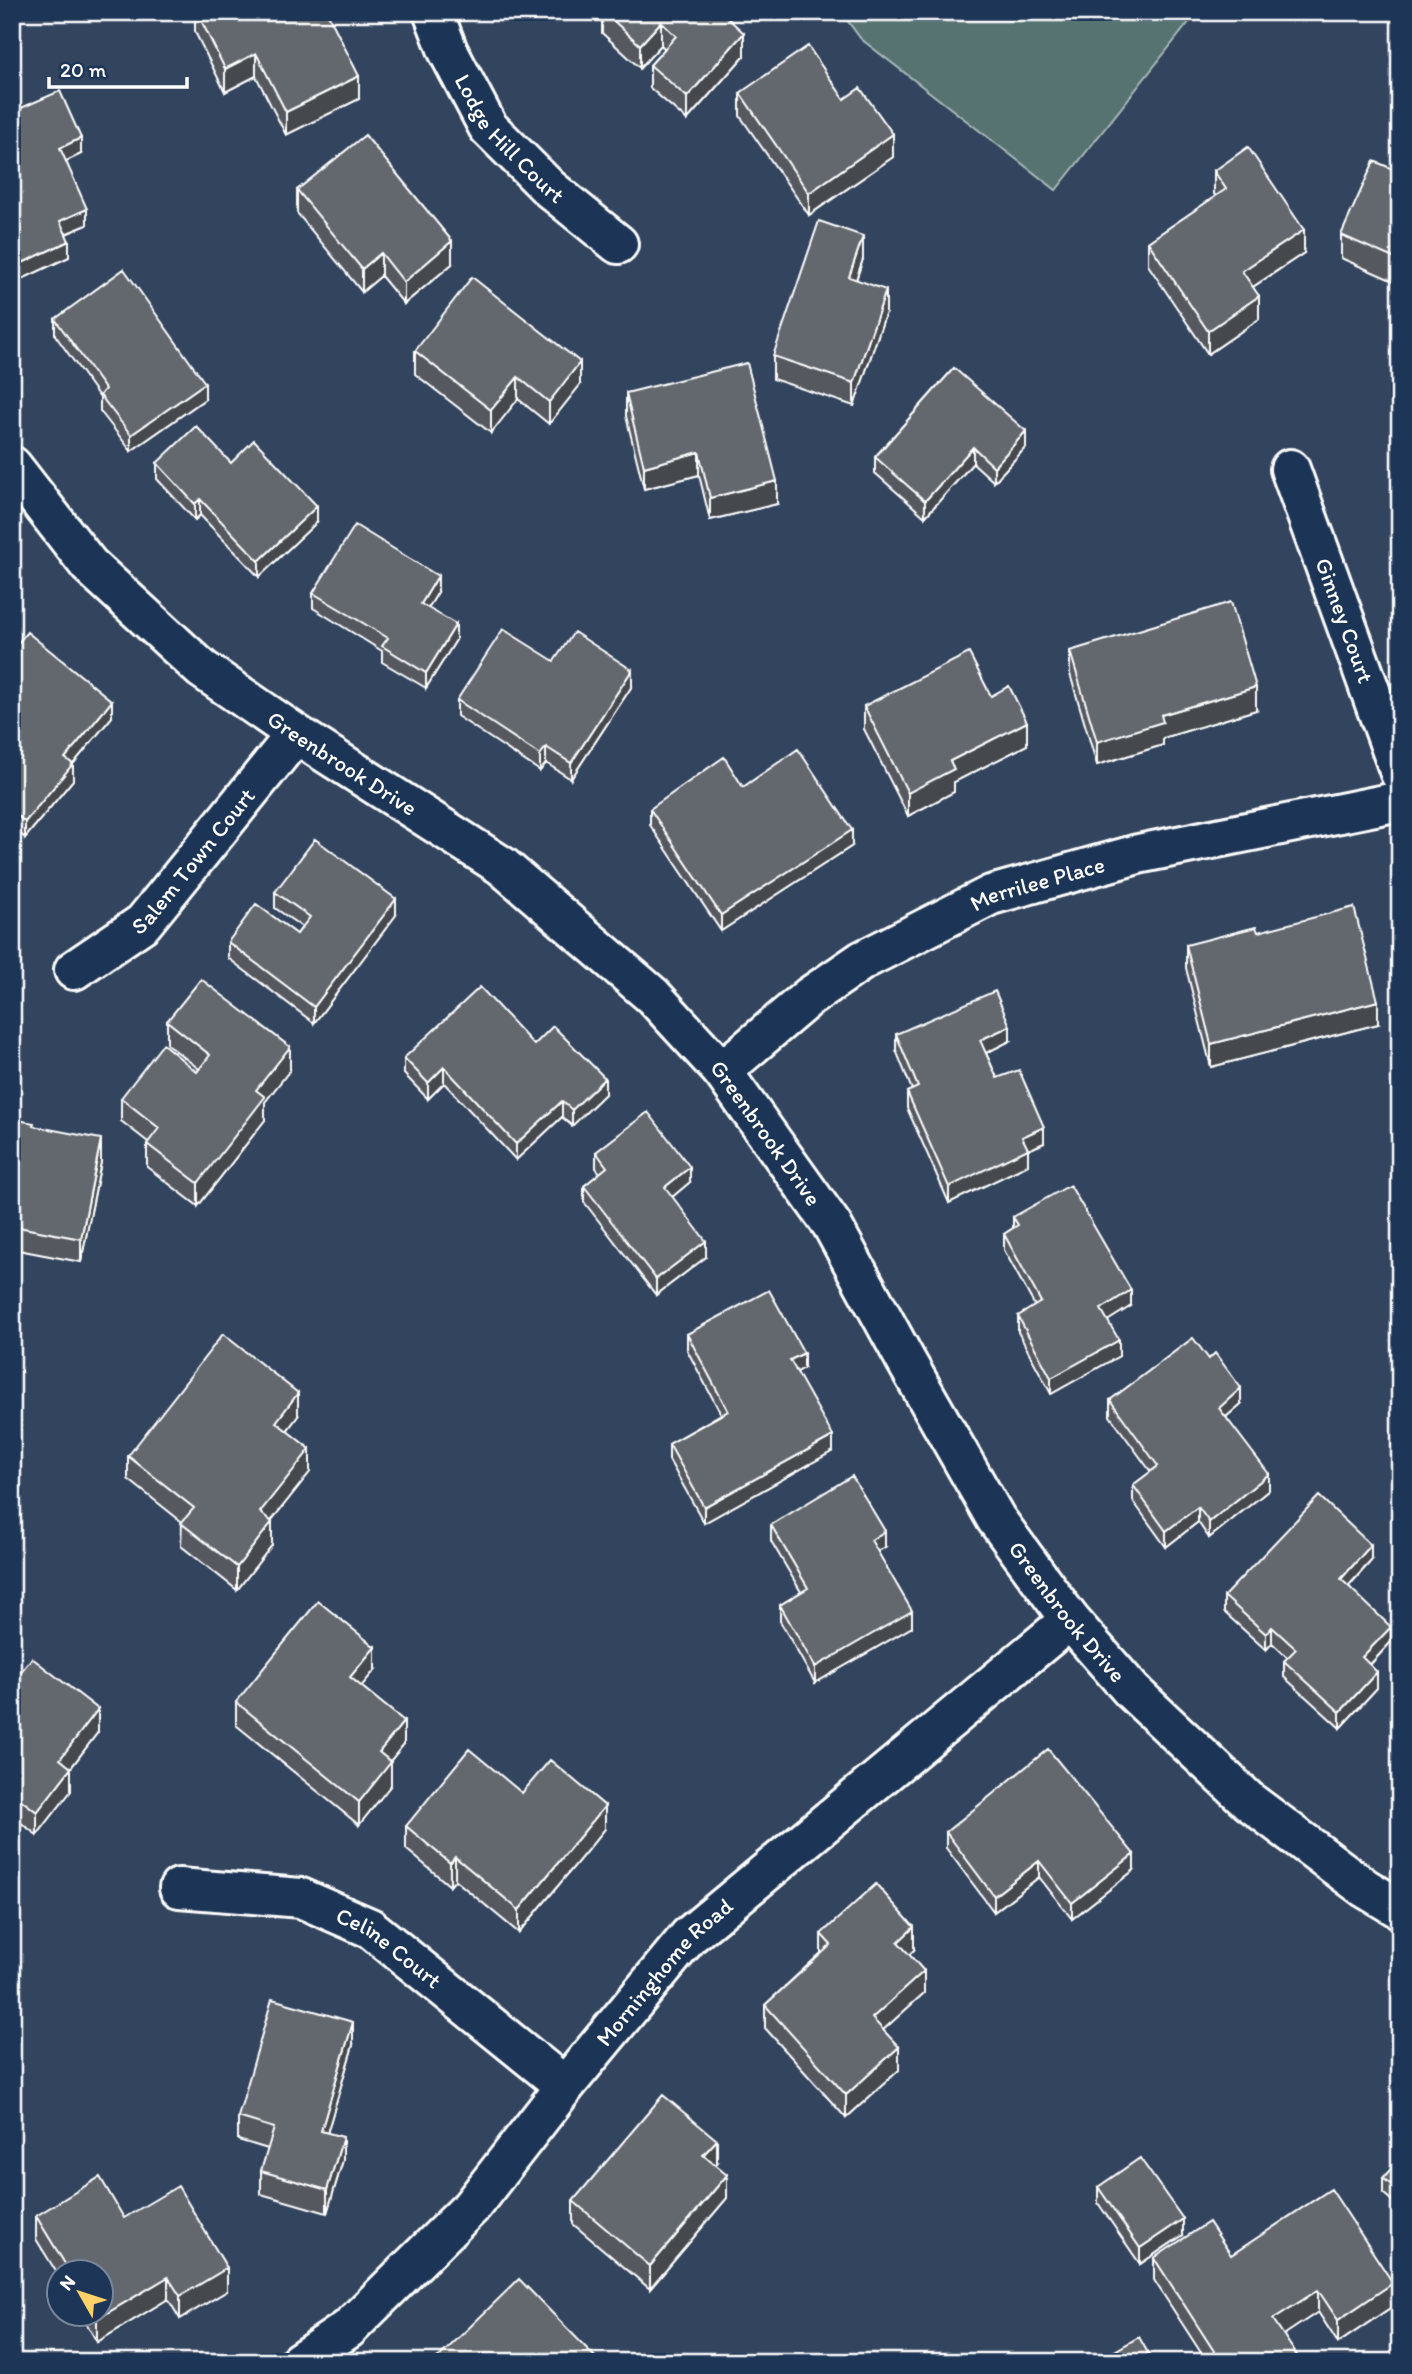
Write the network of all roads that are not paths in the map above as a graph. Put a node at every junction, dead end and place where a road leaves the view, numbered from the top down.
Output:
1 (433, 12) edge
2 (618, 244) dead end
3 (12, 466) edge
4 (1290, 469) dead end
5 (296, 734) junction
6 (1400, 773) edge
7 (1400, 801) edge
8 (74, 970) dead end
9 (722, 1071) junction
10 (1070, 1620) junction
11 (179, 1888) dead end
12 (1400, 1909) edge
13 (565, 2086) junction
14 (299, 2362) edge

1 - 2 street, Lodge Hill Court
3 - 5 street, Greenbrook Drive
4 - 6 street, Ginney Court
5 - 8 street, Salem Town Court
5 - 9 street, Greenbrook Drive
7 - 9 street, Merrilee Place
9 - 10 street, Greenbrook Drive
10 - 12 street, Greenbrook Drive
10 - 13 street, Morninghome Road
11 - 13 street, Celine Court
13 - 14 street, Morninghome Road

